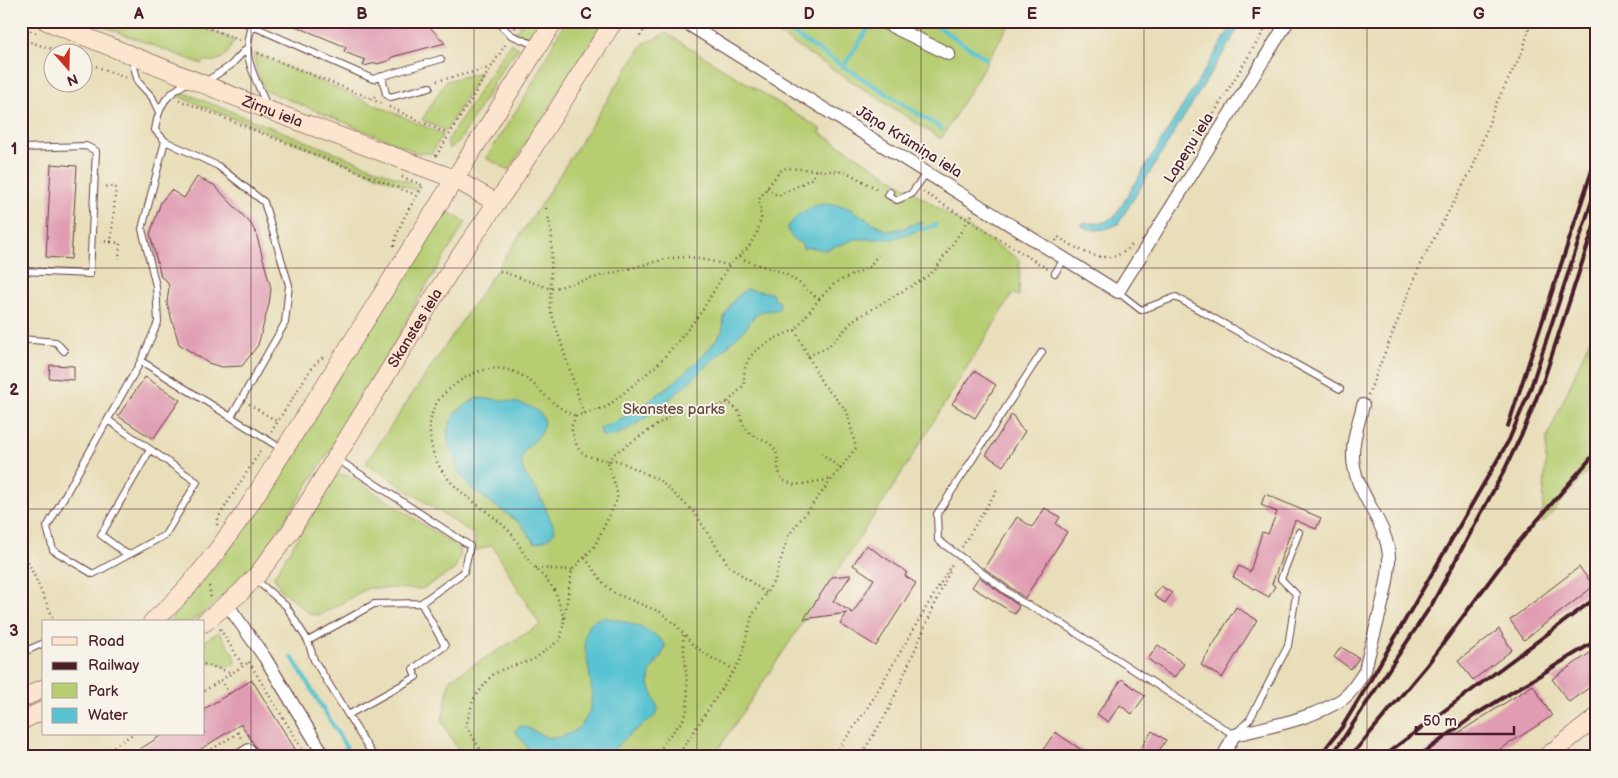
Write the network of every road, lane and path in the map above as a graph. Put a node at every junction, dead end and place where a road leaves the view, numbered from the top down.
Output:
1 (46, 21) edge
2 (192, 21) edge
3 (520, 21) edge
4 (554, 21) edge
5 (614, 21) edge
6 (650, 21) edge
7 (683, 21) edge
8 (880, 21) edge
9 (1270, 21) edge
10 (1288, 21) edge
11 (1531, 21) edge
12 (499, 22) edge
13 (248, 23) edge
14 (511, 35) junction
15 (640, 36) dead end
16 (21, 38) edge
17 (238, 40) junction
18 (42, 45) edge
19 (247, 46) junction
20 (538, 46) junction
21 (235, 47) dead end
22 (949, 54) dead end
23 (131, 55) junction
24 (441, 59) dead end
25 (92, 65) edge
26 (382, 76) junction
27 (138, 82) junction
28 (198, 82) junction
29 (430, 87) dead end
30 (168, 96) junction
31 (370, 98) dead end
32 (158, 110) junction
33 (268, 110) junction
34 (1212, 115) dead end
35 (448, 134) junction
36 (165, 141) junction
37 (21, 148) edge
38 (816, 169) junction
39 (430, 170) junction
40 (927, 172) junction
41 (455, 179) junction
42 (94, 185) junction
43 (767, 188) junction
44 (916, 188) junction
45 (889, 193) joint
46 (416, 195) junction
47 (497, 203) junction
48 (546, 208) dead end
49 (968, 220) junction
50 (91, 241) junction
51 (1136, 241) dead end
52 (111, 242) junction
53 (1055, 242) dead end
54 (393, 248) dead end
55 (878, 255) dead end
56 (739, 256) junction
57 (1065, 258) junction
58 (119, 259) dead end
59 (730, 265) junction
60 (21, 271) edge
61 (500, 271) dead end
62 (1055, 273) joint
63 (551, 289) junction
64 (1118, 292) junction
65 (819, 299) junction
66 (795, 330) junction
67 (21, 339) edge
68 (64, 350) dead end
69 (330, 350) dead end
70 (1042, 352) dead end
71 (808, 356) junction
72 (141, 361) junction
73 (1340, 389) dead end
74 (241, 399) junction
75 (728, 402) junction
76 (1363, 405) joint
77 (584, 414) junction
78 (576, 416) junction
79 (231, 417) junction
80 (108, 420) junction
81 (278, 422) junction
82 (267, 440) junction
83 (150, 450) junction
84 (284, 450) junction
85 (821, 453) dead end
86 (337, 458) junction
87 (608, 461) junction
88 (841, 470) junction
89 (833, 479) junction
90 (998, 488) dead end
91 (217, 530) dead end
92 (1299, 532) dead end
93 (21, 538) edge
94 (128, 555) junction
95 (957, 555) junction
96 (585, 558) junction
97 (536, 568) junction
98 (203, 569) junction
99 (572, 570) junction
100 (254, 578) junction
101 (766, 593) junction
102 (421, 603) junction
103 (227, 604) junction
104 (209, 619) edge
105 (54, 620) edge
106 (154, 620) edge
107 (564, 620) junction
108 (683, 634) junction
109 (308, 641) junction
110 (42, 643) edge
111 (21, 653) edge
112 (249, 662) dead end
113 (205, 664) edge
114 (734, 669) junction
115 (232, 673) junction
116 (221, 680) junction
117 (42, 689) edge
118 (205, 690) edge
119 (229, 694) dead end
120 (21, 699) edge
121 (42, 711) edge
122 (348, 715) junction
123 (1597, 717) edge
124 (21, 721) edge
125 (238, 732) dead end
126 (1234, 735) junction
127 (130, 736) edge
128 (249, 750) dead end
129 (96, 757) edge
130 (199, 757) edge
131 (238, 757) edge
132 (307, 757) edge
133 (325, 757) edge
134 (374, 757) edge
135 (485, 757) edge
136 (659, 757) edge
137 (677, 757) edge
138 (833, 757) edge
139 (860, 757) edge
140 (1223, 757) edge
141 (1546, 757) edge

1 - 23 main road, Zirņu iela
2 - 17 path
3 - 14 path
4 - 20 main road
5 - 47 main road, Skanstes iela
6 - 15 path
7 - 40 street, Jāņa Krūmiņa iela
8 - 22 street
9 - 34 path
10 - 64 street, Lapeņu iela
11 - 76 path
12 - 14 lane
13 - 17 path
13 - 19 lane
13 - 26 lane
14 - 20 lane
14 - 35 path
16 - 18 path
17 - 19 path
17 - 21 path
19 - 28 lane
19 - 33 lane
20 - 41 main road
23 - 27 lane
23 - 28 main road, Zirņu iela
24 - 26 lane
25 - 27 path
26 - 29 lane
27 - 32 lane
28 - 30 lane
28 - 33 main road, Zirņu iela
30 - 32 lane
30 - 46 path
31 - 35 path
32 - 36 lane
33 - 39 main road, Zirņu iela
35 - 39 path
36 - 72 lane
36 - 74 lane
37 - 42 lane
38 - 43 path
38 - 43 path
38 - 45 path
39 - 41 main road, Zirņu iela
39 - 46 path
40 - 44 lane
40 - 57 street, Jāņa Krūmiņa iela
41 - 47 main road, Zirņu iela
41 - 84 main road
42 - 50 lane
42 - 52 path
43 - 56 path
44 - 45 lane
44 - 49 path
46 - 54 path
47 - 86 main road, Skanstes iela
48 - 63 path
49 - 62 path
49 - 71 path
50 - 52 path
50 - 60 lane
51 - 53 path
52 - 58 path
55 - 65 path
56 - 59 path
56 - 65 path
57 - 62 lane
57 - 64 street, Jāņa Krūmiņa iela
59 - 63 path
59 - 77 path
61 - 63 path
63 - 77 path
64 - 73 lane
65 - 66 path
66 - 71 path
66 - 75 path
67 - 68 lane
69 - 81 path
70 - 95 lane
71 - 88 path
72 - 79 lane
72 - 80 lane
74 - 79 lane
74 - 81 path
75 - 87 path
75 - 89 path
76 - 126 street
77 - 78 path
78 - 87 path
78 - 97 path
79 - 82 lane
80 - 83 lane
80 - 94 lane
81 - 82 path
82 - 84 lane
82 - 91 path
83 - 94 lane
83 - 94 lane
84 - 98 main road
85 - 88 path
86 - 100 main road, Skanstes iela
86 - 102 lane
87 - 96 path
87 - 101 path
88 - 89 path
89 - 101 path
90 - 95 path
92 - 126 lane
93 - 105 path
95 - 126 lane
95 - 138 path
95 - 139 path
96 - 99 path
96 - 108 path
97 - 99 path
97 - 107 path
98 - 104 path
98 - 106 main road
99 - 107 path
100 - 103 main road, Skanstes iela
100 - 109 lane
101 - 114 path
102 - 109 lane
102 - 122 lane
103 - 104 main road, Skanstes iela
103 - 133 street
104 - 115 path
107 - 135 path
108 - 114 path
108 - 136 path
109 - 122 lane
110 - 111 lane
112 - 132 path
113 - 115 path
114 - 137 path
115 - 116 path
116 - 118 path
116 - 119 path
117 - 120 main road
121 - 124 main road
122 - 134 lane
123 - 141 main road
125 - 130 path
126 - 140 street
127 - 129 path
128 - 131 street

